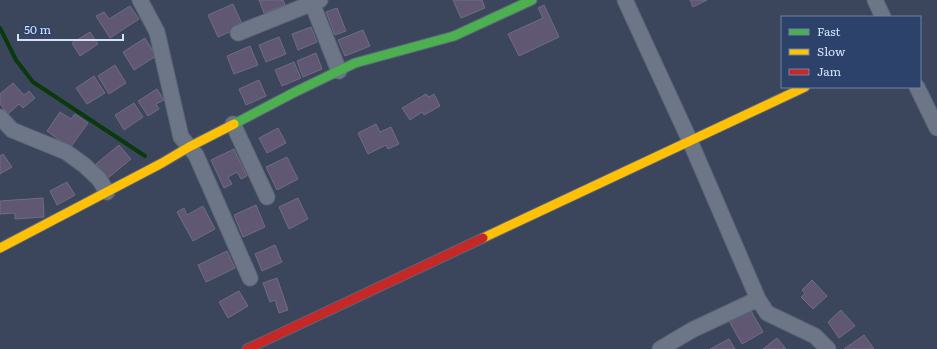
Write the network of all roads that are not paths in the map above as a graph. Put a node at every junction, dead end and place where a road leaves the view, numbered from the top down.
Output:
1 (140, 0) edge
2 (532, 0) edge
3 (625, 0) edge
4 (875, 0) edge
5 (316, 2) edge
6 (883, 16) edge
7 (238, 33) dead end
8 (339, 71) junction
9 (803, 88) edge
10 (917, 88) edge
11 (0, 117) edge
12 (233, 124) junction
13 (937, 128) edge
14 (690, 141) junction
15 (189, 147) junction
16 (107, 192) junction
17 (267, 197) dead end
18 (0, 248) edge
19 (250, 278) dead end
20 (758, 298) junction
21 (247, 349) edge
22 (660, 349) edge
23 (828, 349) edge

1 - 15 street
2 - 8 street
3 - 14 street
4 - 6 street
5 - 7 street
5 - 8 street
8 - 12 street
9 - 14 street
10 - 13 street
11 - 16 street
12 - 15 street
12 - 17 street
14 - 20 street
14 - 21 street
15 - 16 street
15 - 19 street
16 - 18 street
20 - 22 street
20 - 23 street

